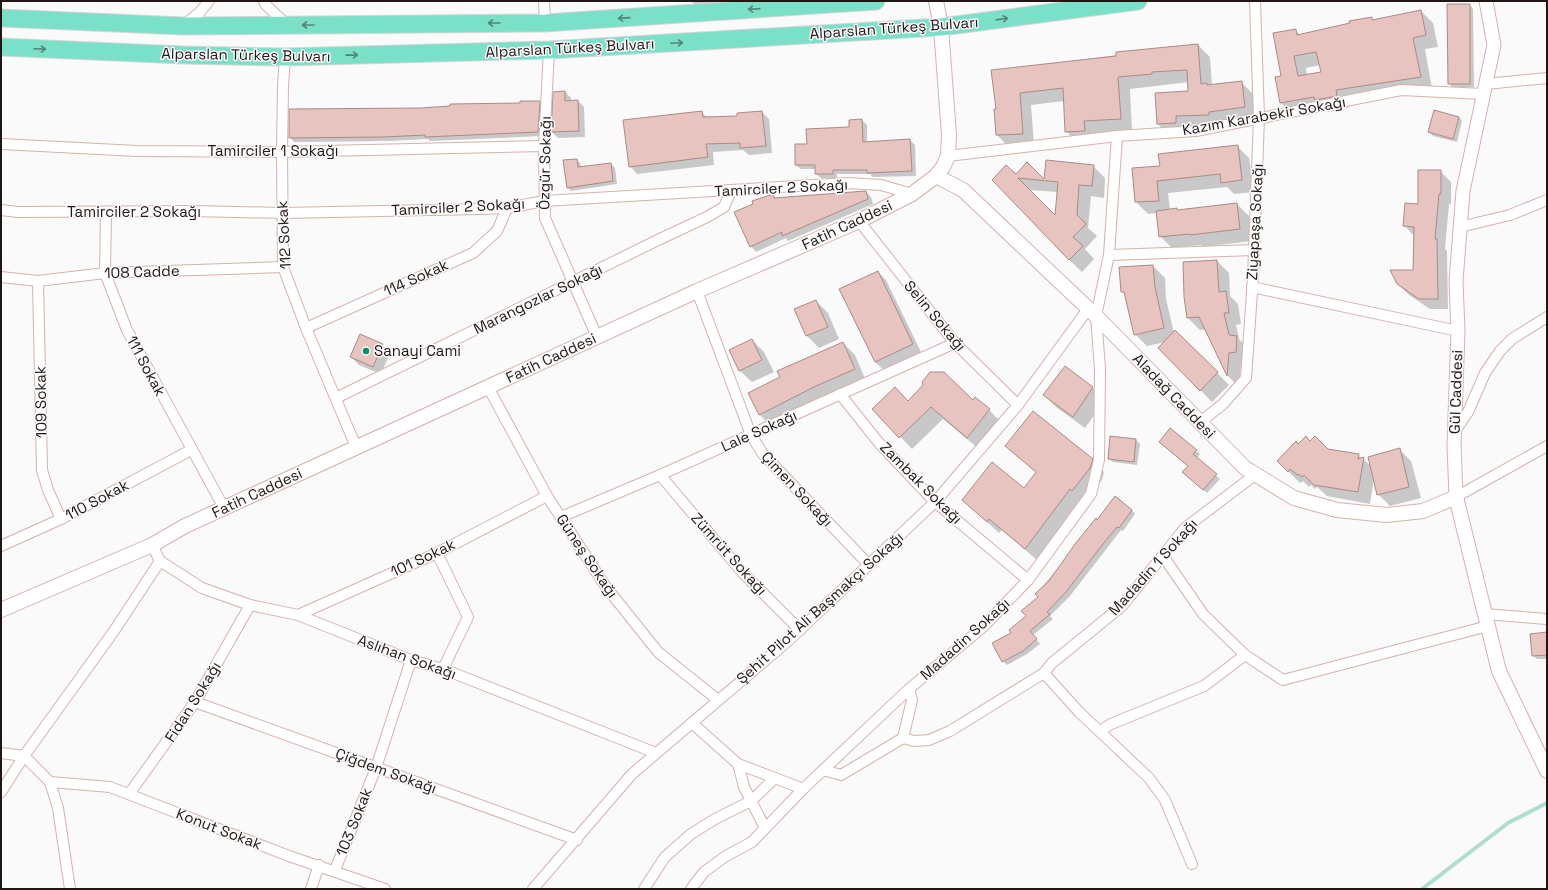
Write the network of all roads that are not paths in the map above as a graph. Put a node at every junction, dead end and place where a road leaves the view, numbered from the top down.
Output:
1 (209, 1) edge
2 (264, 1) edge
3 (544, 1) edge
4 (876, 1) edge
5 (936, 1) edge
6 (1138, 1) edge
7 (1255, 1) edge
8 (1486, 1) edge
9 (1, 18) edge
10 (545, 23) junction
11 (287, 25) junction
12 (183, 26) junction
13 (941, 27) junction
14 (1, 47) edge
15 (549, 50) junction
16 (285, 57) junction
17 (1547, 78) edge
18 (1484, 89) junction
19 (1259, 118) junction
20 (1117, 136) junction
21 (1, 144) edge
22 (544, 146) junction
23 (282, 152) junction
24 (948, 156) junction
25 (936, 176) junction
26 (732, 191) junction
27 (912, 194) junction
28 (1547, 200) edge
29 (544, 201) junction
30 (507, 208) junction
31 (1, 210) edge
32 (106, 213) junction
33 (283, 213) junction
34 (859, 221) junction
35 (1460, 227) junction
36 (1254, 250) junction
37 (1109, 255) junction
38 (283, 267) junction
39 (105, 273) junction
40 (1, 277) edge
41 (38, 281) junction
42 (573, 282) junction
43 (1252, 287) junction
44 (697, 291) junction
45 (1092, 313) junction
46 (1547, 317) edge
47 (306, 328) junction
48 (1458, 331) junction
49 (597, 337) junction
50 (955, 343) junction
51 (488, 387) junction
52 (840, 394) junction
53 (336, 398) junction
54 (1018, 405) junction
55 (1199, 423) junction
56 (1455, 431) junction
57 (751, 434) junction
58 (1547, 446) edge
59 (356, 447) junction
60 (191, 450) junction
61 (1256, 474) junction
62 (660, 476) junction
63 (547, 496) junction
64 (1456, 497) junction
65 (935, 502) junction
66 (224, 508) junction
67 (561, 517) junction
68 (61, 519) junction
69 (152, 545) junction
70 (1, 546) edge
71 (437, 553) junction
72 (1163, 556) junction
73 (160, 561) junction
74 (869, 565) junction
75 (1028, 580) junction
76 (250, 605) junction
77 (1, 610) edge
78 (298, 615) junction
79 (1547, 619) edge
80 (1486, 620) junction
81 (800, 630) junction
82 (1245, 655) junction
83 (411, 660) junction
84 (443, 669) junction
85 (1044, 673) junction
86 (909, 689) junction
87 (718, 700) junction
88 (194, 702) junction
89 (692, 722) junction
90 (1100, 732) junction
91 (903, 738) junction
92 (1, 753) edge
93 (656, 753) junction
94 (24, 756) junction
95 (738, 764) junction
96 (1544, 766) edge
97 (376, 768) junction
98 (823, 770) junction
99 (775, 778) junction
100 (50, 782) junction
101 (803, 789) junction
102 (1, 792) edge
103 (129, 794) junction
104 (751, 801) junction
105 (765, 828) junction
106 (577, 840) junction
107 (1192, 864) dead end
108 (319, 866) junction
109 (335, 870) junction
110 (70, 889) edge
111 (311, 889) edge
112 (385, 889) edge
113 (533, 889) edge
114 (644, 889) edge
115 (691, 889) edge

1 - 12 street
2 - 11 street
3 - 10 street
4 -> 10 highway, Alparslan Türkeş Bulvarı
5 - 13 main road, Fatih Caddesi
13 -> 6 highway, Alparslan Türkeş Bulvarı
7 - 19 street, Ziyapaşa Sokağı
8 - 18 street, Gül Caddesi
9 - 12 highway, Alparslan Türkeş Bulvarı
10 -> 11 highway, Alparslan Türkeş Bulvarı
11 - 12 highway, Alparslan Türkeş Bulvarı
15 -> 13 highway, Alparslan Türkeş Bulvarı
13 - 24 main road, Fatih Caddesi
14 -> 16 highway, Alparslan Türkeş Bulvarı
16 -> 15 highway, Alparslan Türkeş Bulvarı
15 - 22 street, Özgür Sokağı
16 - 23 street, 112 Sokak
17 - 18 street, Kazım Karabekir Sokağı
18 - 19 street, Kazım Karabekir Sokağı
18 - 35 street, Gül Caddesi
19 - 20 street, Kazım Karabekir Sokağı
19 - 36 street, Ziyapaşa Sokağı
20 - 24 street, Kazım Karabekir Sokağı
20 - 37 street, Şehit Pilot Ali Başmakçı Sokağı
21 - 23 street, Tamirciler 1 Sokağı
22 - 23 street, Tamirciler 1 Sokağı
22 - 29 street, Özgür Sokağı
23 - 33 street, 112 Sokak
24 - 25 main road, Fatih Caddesi
25 - 27 main road, Fatih Caddesi
25 - 45 main road, Aladağ Caddesi
26 - 27 street, Tamirciler 2 Sokağı
26 - 29 street, Tamirciler 2 Sokağı
26 - 42 street, Marangozlar Sokağı
27 - 34 main road, Fatih Caddesi
28 - 35 street
29 - 30 street, Tamirciler 2 Sokağı
29 - 42 street, Özgür Sokağı
30 - 33 street, Tamirciler 2 Sokağı
30 - 47 street, 114 Sokak
31 - 32 street, Tamirciler 2 Sokağı
32 - 33 street, Tamirciler 2 Sokağı
32 - 39 street, 111 Sokak
33 - 38 street, 112 Sokak
34 - 44 main road, Fatih Caddesi
34 - 50 street, Selin Sokağı
35 - 48 street, Gül Caddesi
36 - 37 street
36 - 43 street, Ziyapaşa Sokağı
37 - 45 street, Şehit Pilot Ali Başmakçı Sokağı
38 - 39 street, 108 Cadde
38 - 47 street, 112 Sokak
39 - 41 street, 108 Cadde
39 - 60 street, 111 Sokak
40 - 41 street, 108 Cadde
41 - 68 street, 109 Sokak
42 - 49 street, Özgür Sokağı
42 - 53 street, Marangozlar Sokağı
43 - 48 street
43 - 55 street, Ziyapaşa Sokağı
44 - 49 main road, Fatih Caddesi
44 - 57 street, Çimen Sokağı
45 - 54 street, Şehit Pilot Ali Başmakçı Sokağı
45 - 55 main road, Aladağ Caddesi
45 - 75 street, Madadin Sokağı
46 - 56 street
47 - 53 street, 112 Sokak
48 - 56 street, Gül Caddesi
49 - 51 main road, Fatih Caddesi
50 - 52 street, Lale Sokağı
50 - 54 street, Selin Sokağı
51 - 59 main road, Fatih Caddesi
51 - 63 street, Güneş Sokağı
52 - 57 street, Lale Sokağı
52 - 65 street, Zambak Sokağı
53 - 59 street, 112 Sokak
54 - 65 street, Şehit Pilot Ali Başmakçı Sokağı
55 - 61 main road, Aladağ Caddesi
56 - 64 street, Gül Caddesi
57 - 62 street, Lale Sokağı
57 - 74 street, Çimen Sokağı
58 - 64 street
59 - 66 main road, Fatih Caddesi
60 - 66 street, 111 Sokak
60 - 68 street, 110 Sokak
61 - 64 main road, Aladağ Caddesi
61 - 72 street, Madadin 1 Sokağı
62 - 67 street, Lale Sokağı
62 - 81 street, Zümrüt Sokağı
63 - 67 street, Güneş Sokağı
63 - 71 street, 101 Sokak
64 - 80 main road, Gül Caddesi
65 - 74 street, Şehit Pilot Ali Başmakçı Sokağı
65 - 75 street, Zambak Sokağı
66 - 69 main road, Fatih Caddesi
67 - 87 street, Güneş Sokağı
68 - 70 street, 110 Sokak
69 - 73 street
69 - 77 main road, Fatih Caddesi
71 - 78 street, 101 Sokak
71 - 84 street
72 - 82 street
72 - 85 street, Madadin 1 Sokağı
73 - 76 street, Aslıhan Sokağı
73 - 94 street
74 - 81 street, Şehit Pilot Ali Başmakçı Sokağı
75 - 86 street, Madadin Sokağı
76 - 78 street, Aslıhan Sokağı
76 - 88 street, Fidan Sokağı
78 - 83 street, Aslıhan Sokağı
79 - 80 street
80 - 82 street
80 - 96 main road, Gül Caddesi
81 - 87 street, Şehit Pilot Ali Başmakçı Sokağı
82 - 90 street
83 - 84 street, Aslıhan Sokağı
83 - 97 street, 103 Sokak
84 - 93 street, Aslıhan Sokağı
85 - 90 street
85 - 91 street, Madadin 1 Sokağı
86 - 91 street
86 - 98 street, Madadin Sokağı
87 - 89 street, Şehit Pilot Ali Başmakçı Sokağı
88 - 97 street, Çiğdem Sokağı
88 - 103 street, Fidan Sokağı
89 - 93 street, Şehit Pilot Ali Başmakçı Sokağı
89 - 95 street
90 - 107 street
91 - 98 street
92 - 94 street
93 - 106 street, Şehit Pilot Ali Başmakçı Sokağı
94 - 100 street
94 - 102 street
95 - 99 street
95 - 104 street
97 - 106 street, Çiğdem Sokağı
97 - 109 street, 103 Sokak
98 - 101 street, Madadin Sokağı
99 - 101 street
99 - 104 street
100 - 103 street, Konut Sokak
100 - 110 street
101 - 105 street, Madadin Sokağı
103 - 108 street, Konut Sokak
104 - 105 street
104 - 114 street
105 - 115 street, Madadin Sokağı
106 - 113 street, Şehit Pilot Ali Başmakçı Sokağı
108 - 109 street, Konut Sokak
108 - 111 street
109 - 112 street, Konut Sokak

